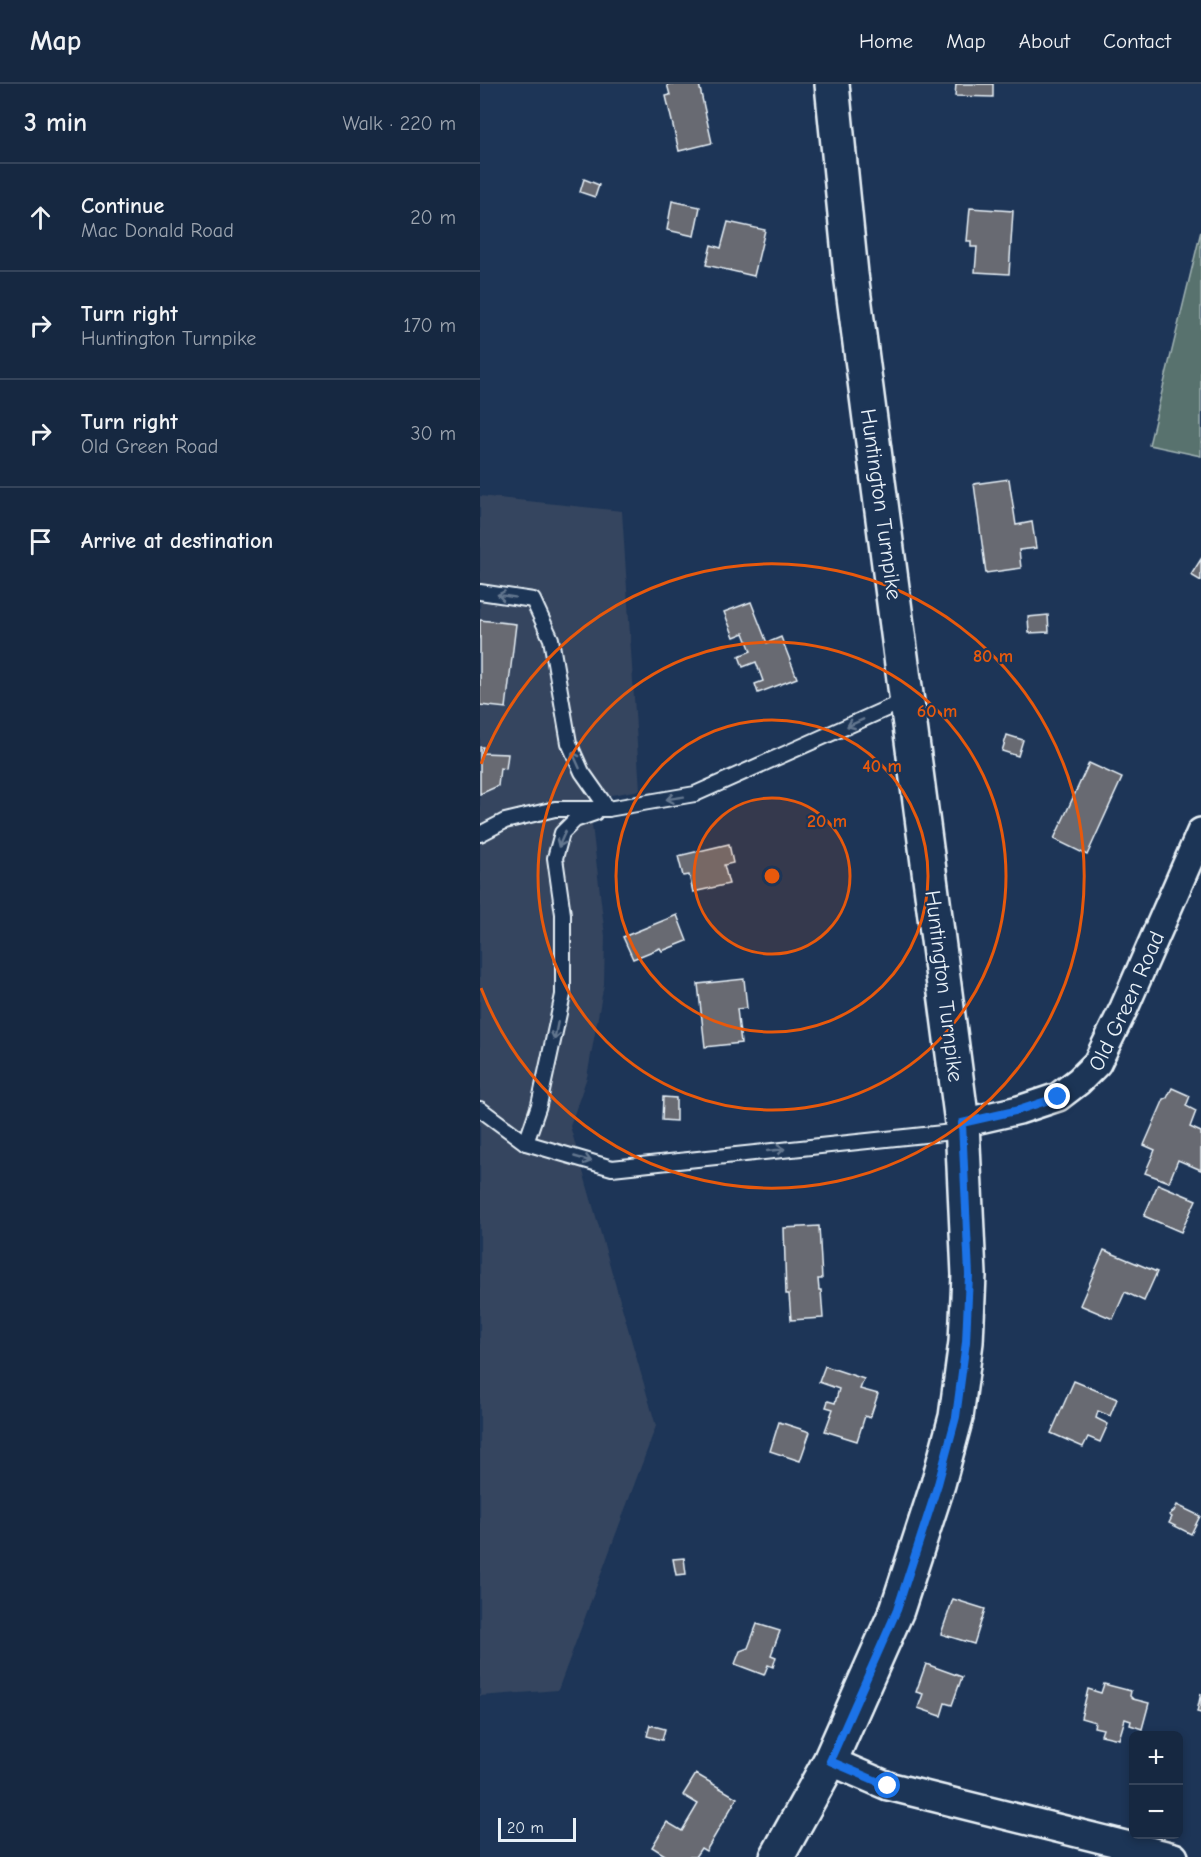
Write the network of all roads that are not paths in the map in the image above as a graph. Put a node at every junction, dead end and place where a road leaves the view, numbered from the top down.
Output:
1 (832, 84) edge
2 (480, 592) edge
3 (908, 699) junction
4 (608, 808) junction
5 (1201, 832) edge
6 (480, 834) edge
7 (480, 1109) edge
8 (962, 1127) junction
9 (526, 1143) junction
10 (830, 1761) junction
11 (777, 1857) edge
12 (1174, 1857) edge

1 - 3 main road, Huntington Turnpike
4 -> 2 lane
3 -> 4 lane
3 - 8 main road, Huntington Turnpike
4 - 6 lane
4 -> 9 lane
5 - 8 street, Old Green Road
7 - 9 lane
9 -> 8 lane
8 - 10 main road, Huntington Turnpike
10 - 11 main road, Huntington Turnpike
10 - 12 street

